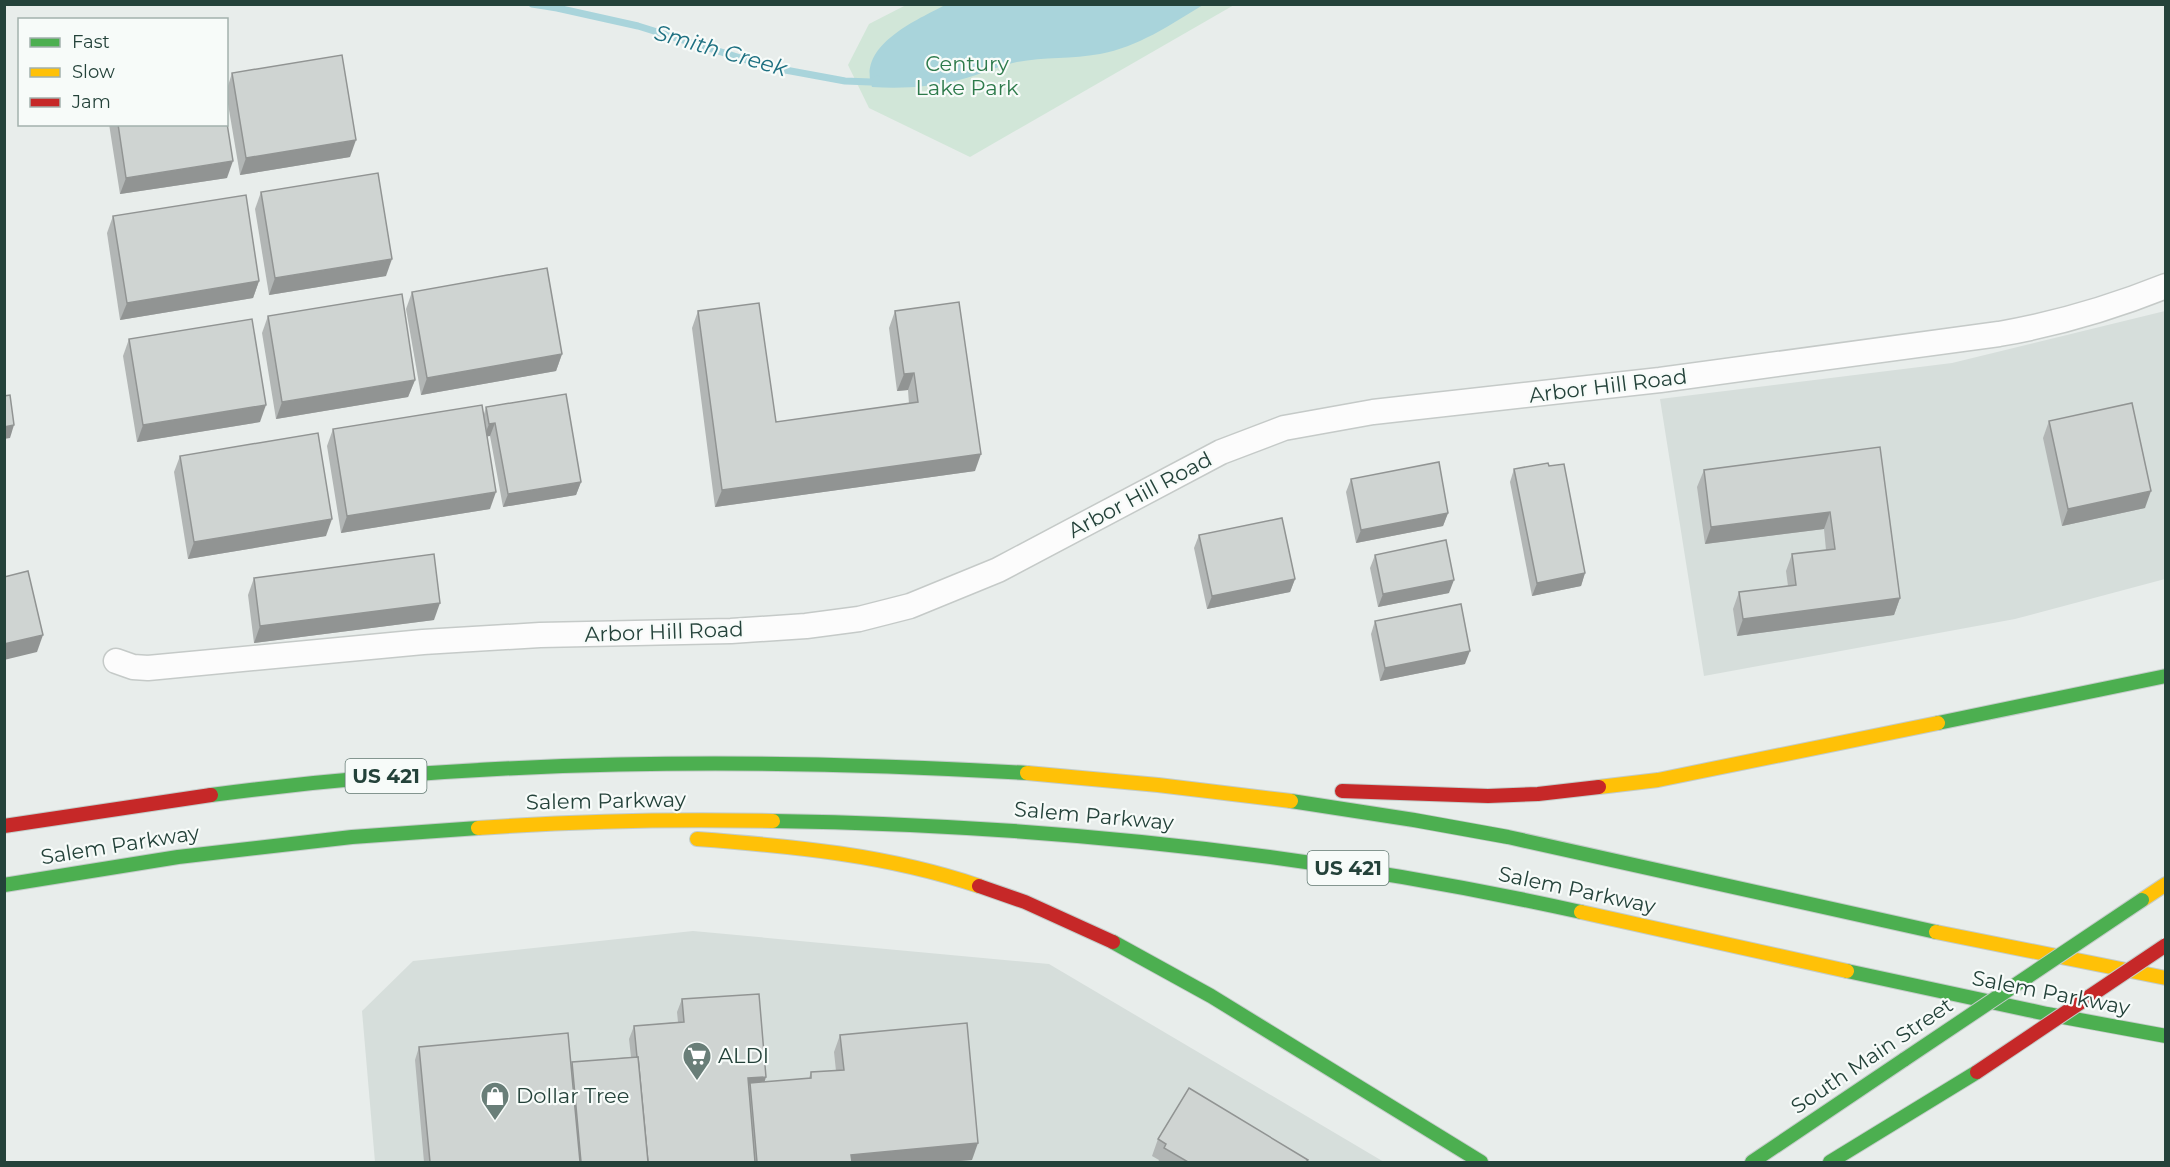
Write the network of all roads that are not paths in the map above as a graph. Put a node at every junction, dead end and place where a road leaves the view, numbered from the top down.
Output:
1 (2166, 286) edge
2 (116, 661) dead end
3 (2166, 675) edge
4 (1156, 784) junction
5 (1310, 790) dead end
6 (1334, 790) dead end
7 (515, 824) junction
8 (4, 826) edge
9 (645, 835) dead end
10 (680, 838) dead end
11 (2166, 884) edge
12 (4, 885) edge
13 (2166, 945) edge
14 (2166, 978) edge
15 (2166, 1036) edge
16 (1481, 1162) edge
17 (1752, 1162) edge
18 (1830, 1162) edge

1 - 2 street, Arbor Hill Road
3 - 6 main road
4 - 5 main road
4 - 8 main road, Salem Parkway / US 421
4 - 14 main road, Salem Parkway / US 421
7 - 9 main road
7 - 12 main road, Salem Parkway / US 421
7 - 15 main road, Salem Parkway / US 421
10 - 16 main road
11 - 17 main road, South Main Street, bridge
13 - 18 main road, bridge

